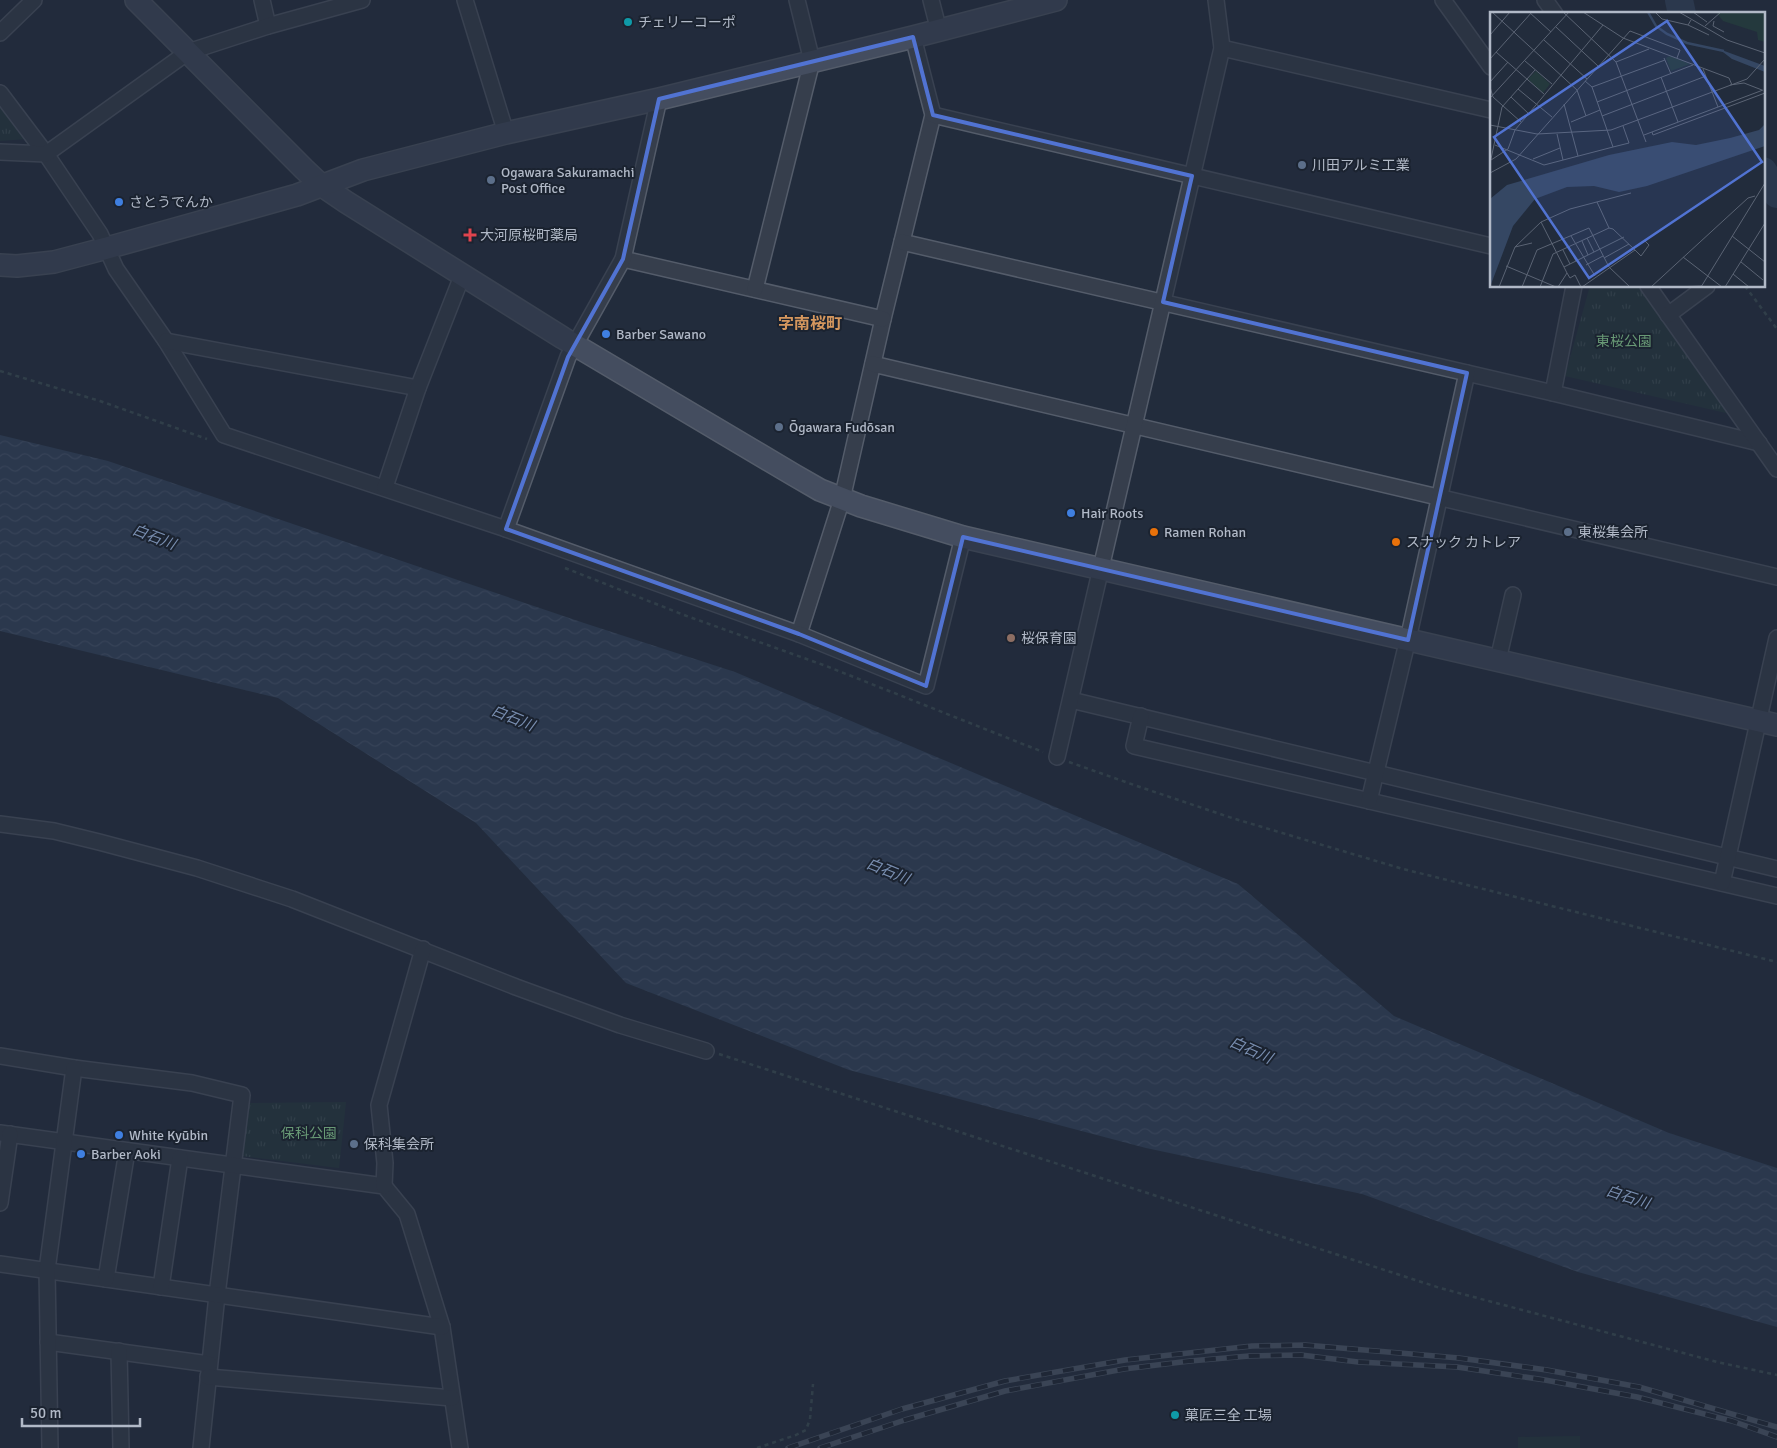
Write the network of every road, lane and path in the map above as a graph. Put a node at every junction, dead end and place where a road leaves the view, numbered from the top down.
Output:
1 (34, 0) edge
2 (136, 0) edge
3 (262, 0) edge
4 (359, 0) edge
5 (465, 0) edge
6 (797, 0) edge
7 (931, 0) edge
8 (1056, 0) edge
9 (1216, 0) edge
10 (1443, 0) edge
11 (1545, 0) edge
12 (1554, 12) edge
13 (268, 26) junction
14 (939, 31) junction
15 (0, 33) edge
16 (913, 37) junction
17 (1222, 48) junction
18 (188, 52) junction
19 (812, 61) junction
20 (1490, 66) edge
21 (0, 93) edge
22 (660, 99) junction
23 (1490, 110) edge
24 (933, 115) junction
25 (506, 133) junction
26 (0, 152) edge
27 (46, 154) junction
28 (1192, 176) junction
29 (321, 185) junction
30 (902, 242) junction
31 (1490, 246) edge
32 (107, 248) junction
33 (622, 258) junction
34 (0, 265) edge
35 (462, 276) junction
36 (1574, 288) edge
37 (1649, 288) edge
38 (1704, 288) edge
39 (1746, 288) edge
40 (755, 289) junction
41 (1163, 302) junction
42 (1668, 315) junction
43 (883, 319) junction
44 (1777, 329) edge
45 (166, 341) junction
46 (575, 345) junction
47 (872, 364) junction
48 (0, 371) edge
49 (1467, 372) junction
50 (418, 388) junction
51 (1553, 393) junction
52 (1134, 426) junction
53 (209, 440) dead end
54 (1758, 443) junction
55 (1777, 469) edge
56 (385, 488) junction
57 (1439, 498) junction
58 (842, 499) junction
59 (506, 529) junction
60 (963, 537) junction
61 (562, 567) dead end
62 (1102, 568) junction
63 (1777, 576) edge
64 (1513, 595) dead end
65 (799, 634) junction
66 (1777, 638) edge
67 (1408, 640) junction
68 (1498, 660) junction
69 (1071, 700) junction
70 (1141, 716) junction
71 (1767, 723) edge
72 (1057, 757) junction
73 (1376, 772) junction
74 (1369, 801) junction
75 (0, 824) edge
76 (1728, 857) junction
77 (1777, 869) edge
78 (1722, 883) junction
79 (1777, 896) edge
80 (422, 949) junction
81 (1777, 962) edge
82 (710, 1052) joint
83 (0, 1056) edge
84 (74, 1068) junction
85 (5, 1134) edge
86 (64, 1142) junction
87 (127, 1151) junction
88 (180, 1158) junction
89 (233, 1166) junction
90 (384, 1186) junction
91 (0, 1203) edge
92 (0, 1264) edge
93 (47, 1270) junction
94 (106, 1279) junction
95 (162, 1287) junction
96 (217, 1295) junction
97 (442, 1328) junction
98 (48, 1342) junction
99 (118, 1351) junction
100 (208, 1371) junction
101 (1777, 1375) edge
102 (813, 1384) dead end
103 (452, 1398) junction
104 (50, 1448) edge
105 (121, 1448) edge
106 (201, 1448) edge
107 (460, 1448) edge
108 (757, 1448) edge

1 - 15 street
2 - 18 street
3 - 13 street
4 - 13 street
5 - 25 street
6 - 19 street
7 - 14 street
8 - 14 street
9 - 17 street
10 - 20 street
11 - 12 street
13 - 18 street
14 - 16 street
16 - 19 street
16 - 24 street
17 - 23 street
17 - 28 street
18 - 27 street
18 - 29 street
19 - 22 street
19 - 40 street
21 - 27 street
22 - 25 street
22 - 33 street
24 - 28 street
24 - 30 street
25 - 29 street
26 - 27 street
27 - 32 street
28 - 31 street
28 - 41 street
29 - 32 street
29 - 35 street
30 - 41 street
30 - 43 street
32 - 34 street
32 - 45 street
33 - 40 street
33 - 46 street
35 - 46 street
35 - 50 street
36 - 51 street
37 - 42 street
38 - 42 street
39 - 44 path
40 - 43 street
41 - 49 street
41 - 52 street
42 - 54 street
43 - 47 street
45 - 50 street
45 - 56 street
46 - 58 street
46 - 59 street
47 - 52 street
47 - 58 street
48 - 53 path
49 - 51 street
49 - 57 street
50 - 56 street
51 - 54 street
52 - 57 street
52 - 62 street
54 - 55 street
56 - 59 street
57 - 63 street
57 - 67 street
58 - 60 street
58 - 65 street
59 - 65 street
60 - 62 street
60 - 65 street
61 - 72 path
62 - 67 street
62 - 69 street
64 - 68 street
66 - 71 street
67 - 68 street
67 - 73 street
68 - 71 street
69 - 70 street
69 - 72 street
70 - 73 street
70 - 74 street
71 - 76 street
72 - 81 path
73 - 74 street
73 - 76 street
74 - 78 street
75 - 80 street
76 - 77 street
76 - 78 street
78 - 79 street
80 - 82 street
80 - 90 street
82 - 101 path
83 - 84 street
84 - 86 street
84 - 89 street
85 - 86 street
85 - 91 street
86 - 87 street
86 - 93 street
87 - 88 street
87 - 94 street
88 - 89 street
88 - 95 street
89 - 90 street
89 - 96 street
90 - 97 street
92 - 93 street
93 - 94 street
93 - 98 street
94 - 95 street
95 - 96 street
96 - 97 street
96 - 100 street
97 - 103 street
98 - 99 street
98 - 104 street
99 - 100 street
99 - 105 street
100 - 103 street
100 - 106 street
102 - 108 path
103 - 107 street

